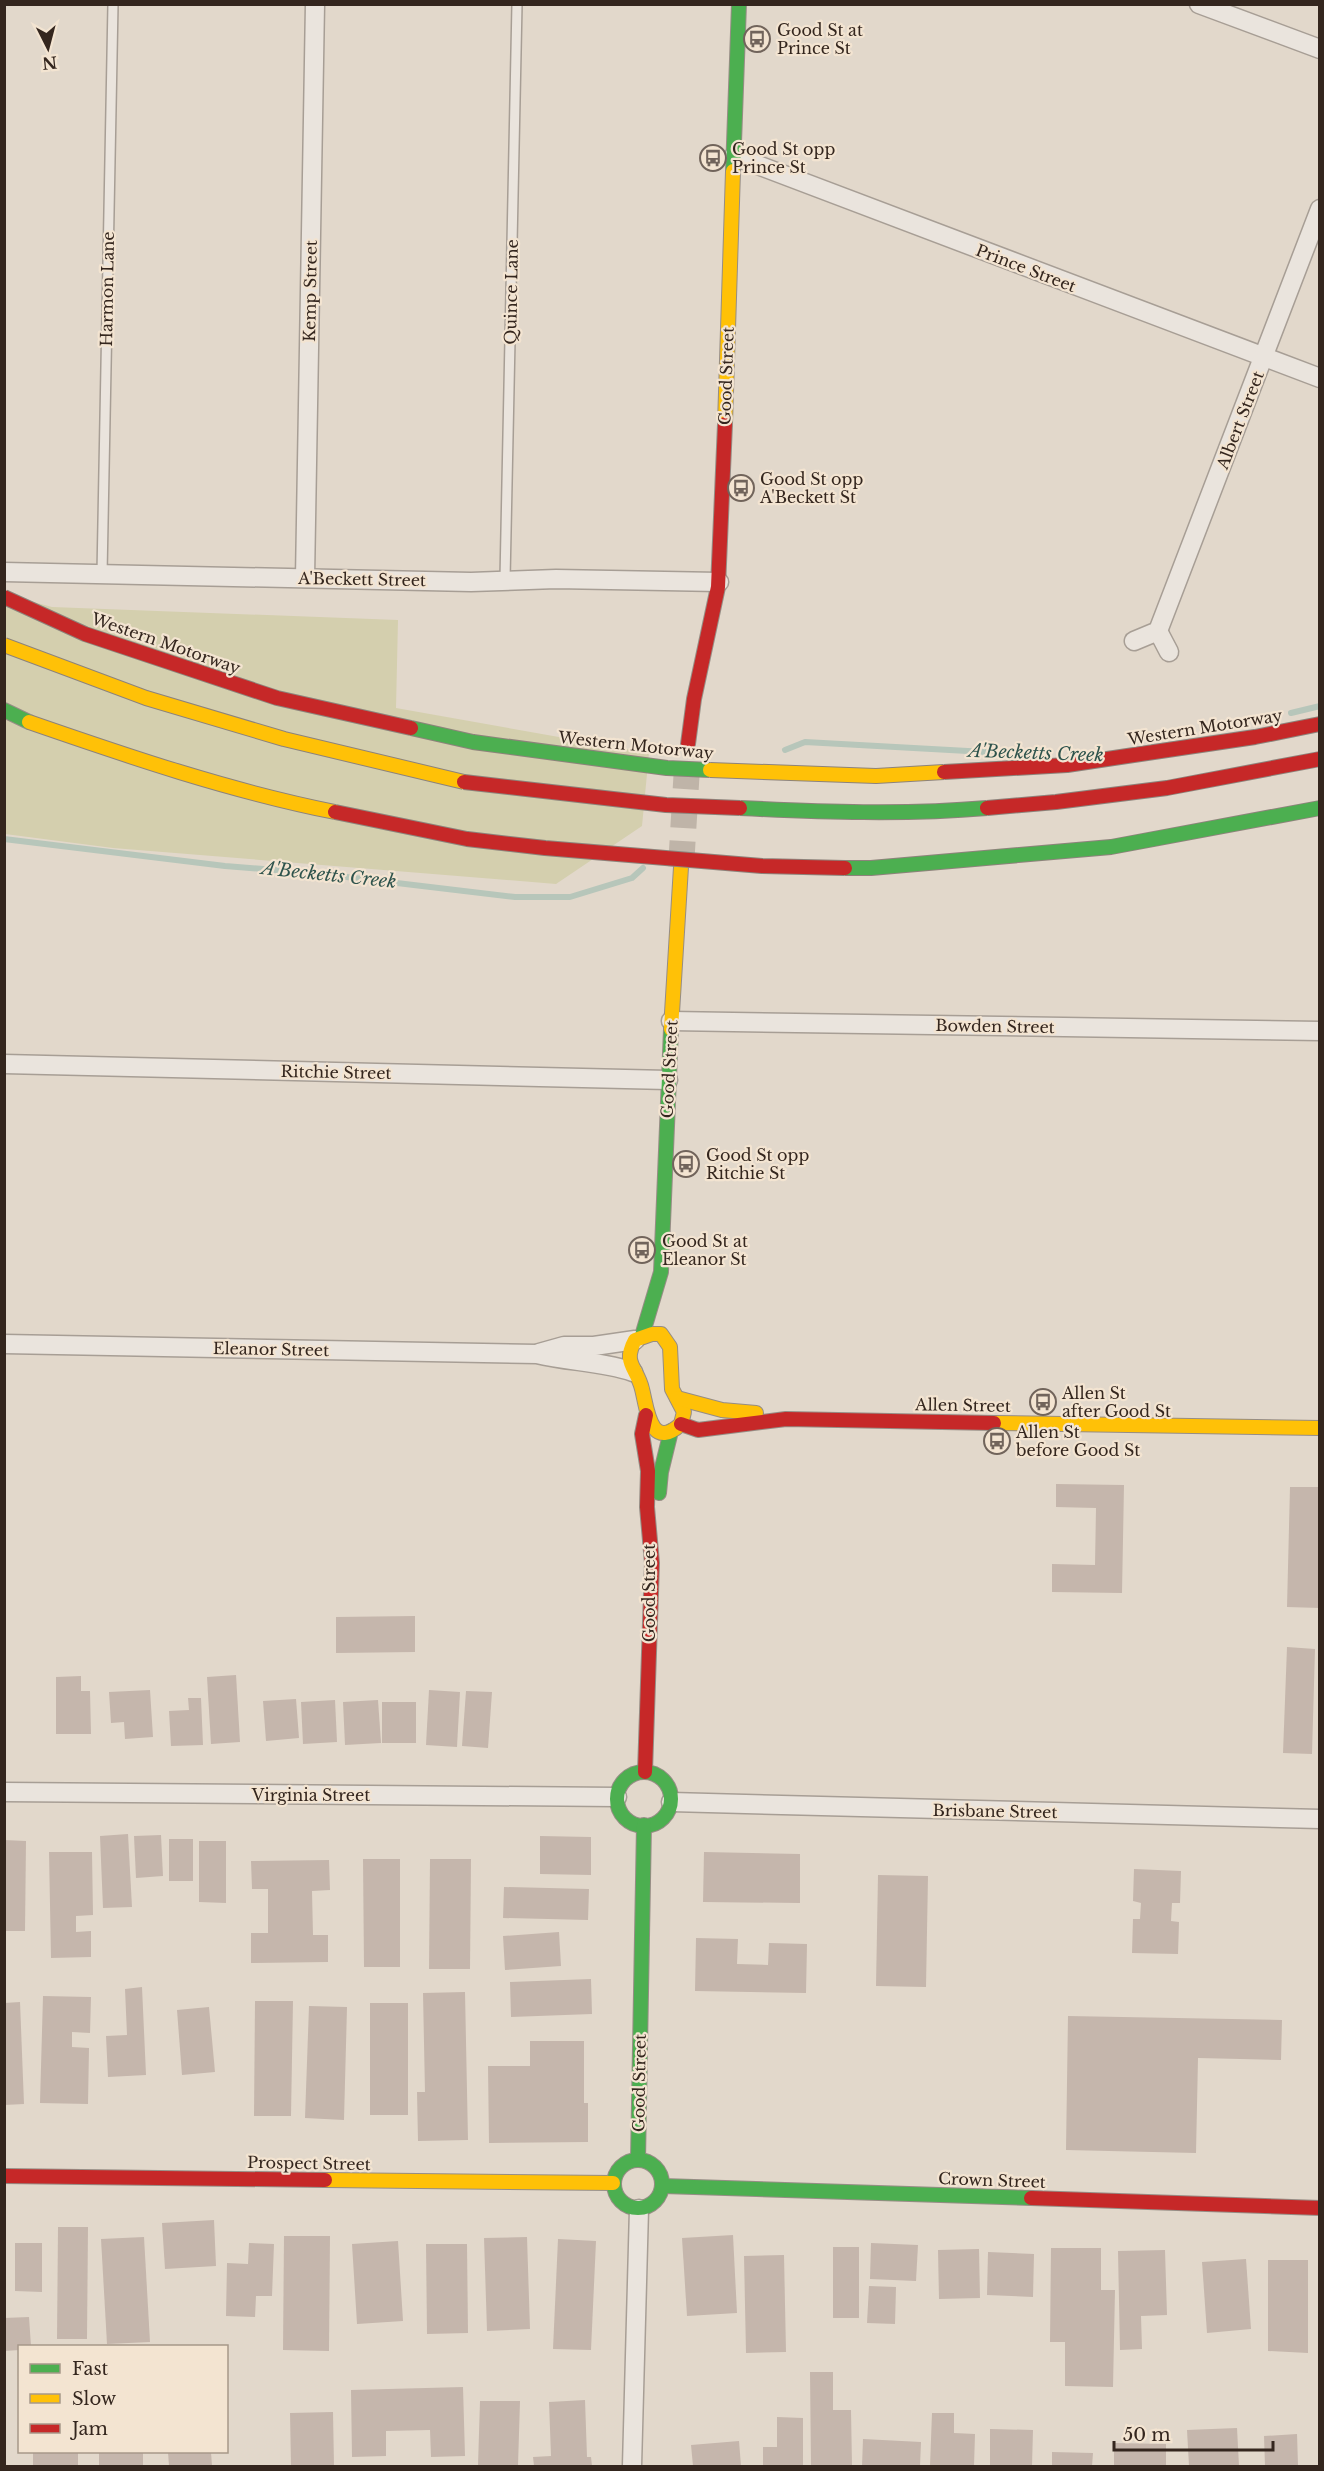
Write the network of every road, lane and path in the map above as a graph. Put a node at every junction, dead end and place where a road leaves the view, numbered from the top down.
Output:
1 (113, 4) edge
2 (315, 4) edge
3 (516, 4) edge
4 (739, 4) edge
5 (1199, 4) edge
6 (1320, 49) edge
7 (734, 156) junction
8 (1320, 209) edge
9 (1264, 358) junction
10 (1320, 378) edge
11 (4, 572) edge
12 (102, 574) junction
13 (305, 578) junction
14 (505, 579) junction
15 (719, 582) junction
16 (4, 597) edge
17 (1158, 631) junction
18 (1134, 641) dead end
19 (4, 645) edge
20 (1169, 652) dead end
21 (4, 711) edge
22 (1320, 724) edge
23 (688, 744) tunnel mouth
24 (1320, 759) edge
25 (1320, 808) edge
26 (681, 867) tunnel mouth
27 (671, 1021) junction
28 (1320, 1031) edge
29 (4, 1064) edge
30 (668, 1080) junction
31 (661, 1272) junction
32 (667, 1298) dead end
33 (669, 1325) dead end
34 (639, 1338) junction
35 (4, 1344) edge
36 (670, 1347) junction
37 (537, 1354) junction
38 (633, 1372) junction
39 (677, 1398) junction
40 (646, 1415) junction
41 (786, 1419) junction
42 (676, 1428) junction
43 (1320, 1428) edge
44 (652, 1563) junction
45 (645, 1772) junction
46 (4, 1792) edge
47 (617, 1797) junction
48 (671, 1802) junction
49 (1320, 1819) edge
50 (644, 1826) junction
51 (638, 2160) junction
52 (4, 2176) edge
53 (614, 2183) junction
54 (663, 2186) junction
55 (1320, 2208) edge
56 (639, 2209) junction
57 (632, 2466) edge

1 - 12 lane, Harmon Lane
2 - 13 street, Kemp Street
3 - 14 lane, Quince Lane
4 - 7 main road, Good Street
5 - 6 street
7 - 9 street, Prince Street
7 - 15 main road, Good Street
8 - 9 street, Albert Street
9 - 10 street, Prince Street
9 - 17 street, Albert Street
11 - 12 street, A'Beckett Street
12 - 13 street, A'Beckett Street
13 - 14 street, A'Beckett Street
14 - 15 street, A'Beckett Street
15 - 23 main road, Good Street
16 - 22 main road, Western Motorway, bridge
17 - 18 street
17 - 20 street
19 - 24 main road, bridge
21 - 25 main road, bridge
26 - 27 main road, Good Street
27 - 28 street, Bowden Street
27 - 30 main road, Good Street
29 - 30 street, Ritchie Street
30 - 31 main road, Good Street
31 - 32 main road, Good Street
31 - 34 main road, Good Street
33 - 36 main road
34 - 36 main road
34 - 37 street, Eleanor Street
34 - 38 main road, Good Street
35 - 37 street, Eleanor Street
36 - 39 main road
37 - 38 street, Eleanor Street
38 - 40 main road, Good Street
39 - 41 main road, Allen Street
39 - 42 main road
40 - 42 main road
40 - 44 main road, Good Street
41 - 42 main road, Allen Street
41 - 43 main road, Allen Street
42 - 44 main road
44 - 45 main road, Good Street
45 - 47 main road
45 - 48 main road
46 - 47 street, Virginia Street
47 - 50 main road
48 - 49 street, Brisbane Street
48 - 50 main road
50 - 51 main road, Good Street
51 - 53 main road
51 - 54 main road
52 - 53 main road, Prospect Street
53 - 56 main road
54 - 55 main road, Crown Street
54 - 56 main road
56 - 57 street

